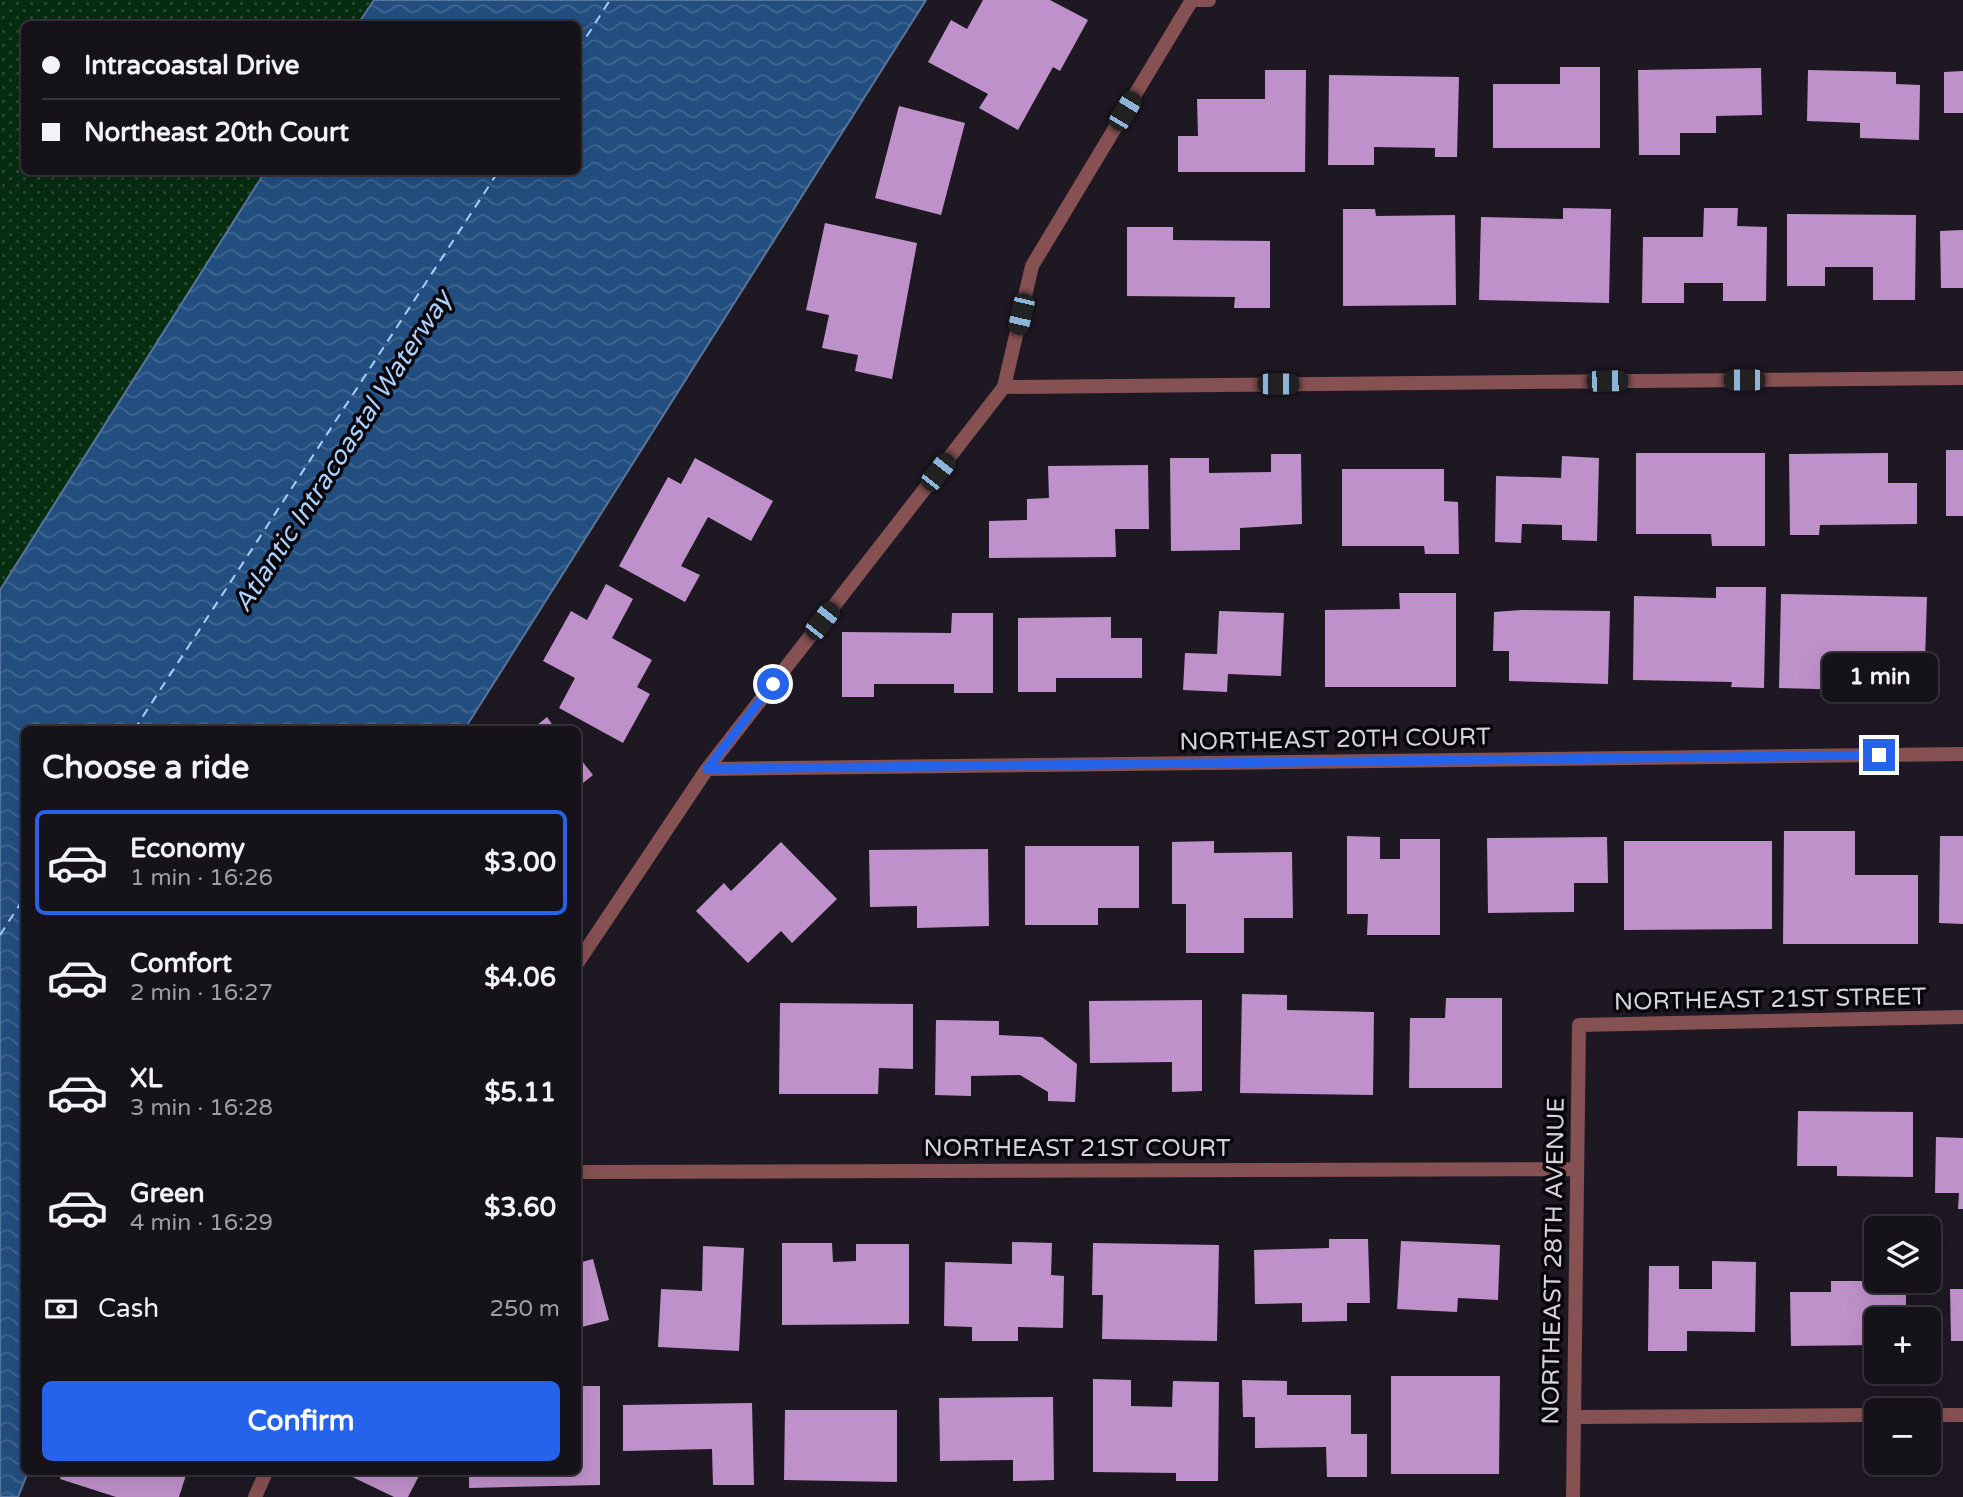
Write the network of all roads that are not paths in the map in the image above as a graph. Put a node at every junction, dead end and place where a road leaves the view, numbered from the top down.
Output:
1 (1191, 0) edge
2 (1209, 0) edge
3 (1963, 378) edge
4 (1004, 387) junction
5 (1963, 754) edge
6 (707, 769) junction
7 (581, 958) edge
8 (1963, 1017) edge
9 (1579, 1026) joint
10 (1577, 1169) junction
11 (581, 1172) edge
12 (1864, 1415) edge
13 (1941, 1415) edge
14 (1963, 1415) edge
15 (1574, 1417) junction
16 (265, 1475) edge
17 (255, 1497) edge
18 (1573, 1497) edge

1 - 2 street
1 - 4 street
3 - 4 street
4 - 6 street
5 - 6 street, NORTHEAST 20TH COURT
6 - 7 street
8 - 9 street, NORTHEAST 21ST STREET
9 - 10 street, NORTHEAST 28TH AVENUE
10 - 11 street, NORTHEAST 21ST COURT
10 - 15 street, NORTHEAST 28TH AVENUE
12 - 15 street
13 - 14 street
15 - 18 street, NORTHEAST 28TH AVENUE
16 - 17 street

